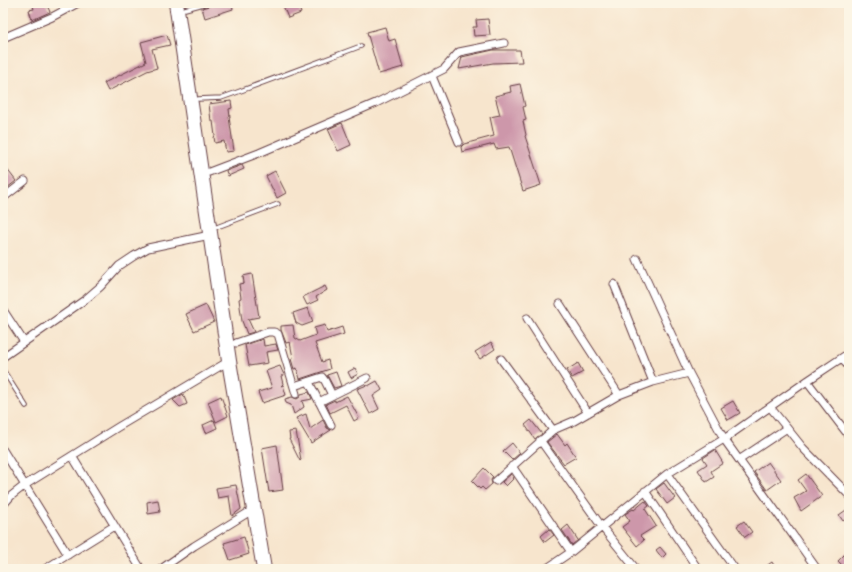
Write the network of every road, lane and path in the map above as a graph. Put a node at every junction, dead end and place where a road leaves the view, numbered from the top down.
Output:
1 (78, 3) edge
2 (207, 3) edge
3 (182, 5) edge
4 (3, 38) edge
5 (504, 43) dead end
6 (361, 46) dead end
7 (432, 76) junction
8 (198, 99) junction
9 (459, 142) dead end
10 (209, 172) junction
11 (25, 181) dead end
12 (3, 198) edge
13 (278, 204) dead end
14 (213, 231) junction
15 (636, 259) dead end
16 (614, 284) dead end
17 (560, 304) dead end
18 (3, 310) edge
19 (527, 318) dead end
20 (24, 342) junction
21 (236, 343) junction
22 (849, 353) edge
23 (3, 357) edge
24 (501, 359) dead end
25 (842, 359) junction
26 (229, 361) junction
27 (849, 367) edge
28 (3, 370) edge
29 (689, 373) junction
30 (367, 378) dead end
31 (807, 381) junction
32 (309, 382) junction
33 (653, 382) junction
34 (332, 395) junction
35 (618, 395) junction
36 (319, 402) junction
37 (26, 406) dead end
38 (770, 407) junction
39 (588, 413) junction
40 (331, 425) dead end
41 (787, 428) junction
42 (553, 430) junction
43 (849, 436) edge
44 (724, 439) junction
45 (540, 440) junction
46 (3, 450) edge
47 (72, 456) junction
48 (739, 460) junction
49 (512, 466) junction
50 (667, 474) junction
51 (496, 481) dead end
52 (25, 485) junction
53 (646, 492) junction
54 (849, 495) edge
55 (3, 505) edge
56 (254, 509) junction
57 (114, 526) junction
58 (602, 527) junction
59 (571, 552) junction
60 (68, 555) junction
61 (45, 569) edge
62 (141, 569) edge
63 (161, 569) edge
64 (264, 569) edge
65 (272, 569) edge
66 (546, 569) edge
67 (636, 569) edge
68 (698, 569) edge
69 (735, 569) edge
70 (817, 569) edge

1 - 4 street
2 - 3 lane
3 - 8 highway
3 - 14 highway
5 - 7 street
6 - 8 lane
7 - 9 street
7 - 10 street
8 - 10 highway
10 - 14 highway
11 - 12 street
13 - 14 lane
14 - 20 street
14 - 21 highway
14 - 26 highway
15 - 29 street
16 - 33 street
17 - 35 street
18 - 20 street
19 - 39 street
20 - 23 street
21 - 32 street
21 - 65 highway
22 - 25 street
24 - 42 street
25 - 27 street
25 - 31 street
26 - 47 street
26 - 56 highway
28 - 37 lane
29 - 33 street
29 - 44 street
30 - 34 street
31 - 38 street
31 - 43 street
32 - 34 street
32 - 36 street
33 - 35 street
34 - 36 street
35 - 39 street
36 - 40 street
38 - 41 street
38 - 44 street
39 - 42 street
41 - 48 street
41 - 54 street
42 - 45 street
44 - 48 street
44 - 50 street
45 - 49 street
45 - 58 street
46 - 52 street
47 - 52 street
47 - 57 street
48 - 70 street
49 - 51 street
49 - 59 street
50 - 53 street
50 - 69 street
52 - 55 street
52 - 60 street
53 - 58 street
53 - 68 street
56 - 63 street
56 - 64 highway
57 - 60 street
57 - 62 street
58 - 59 street
58 - 67 street
59 - 66 street
60 - 61 street

